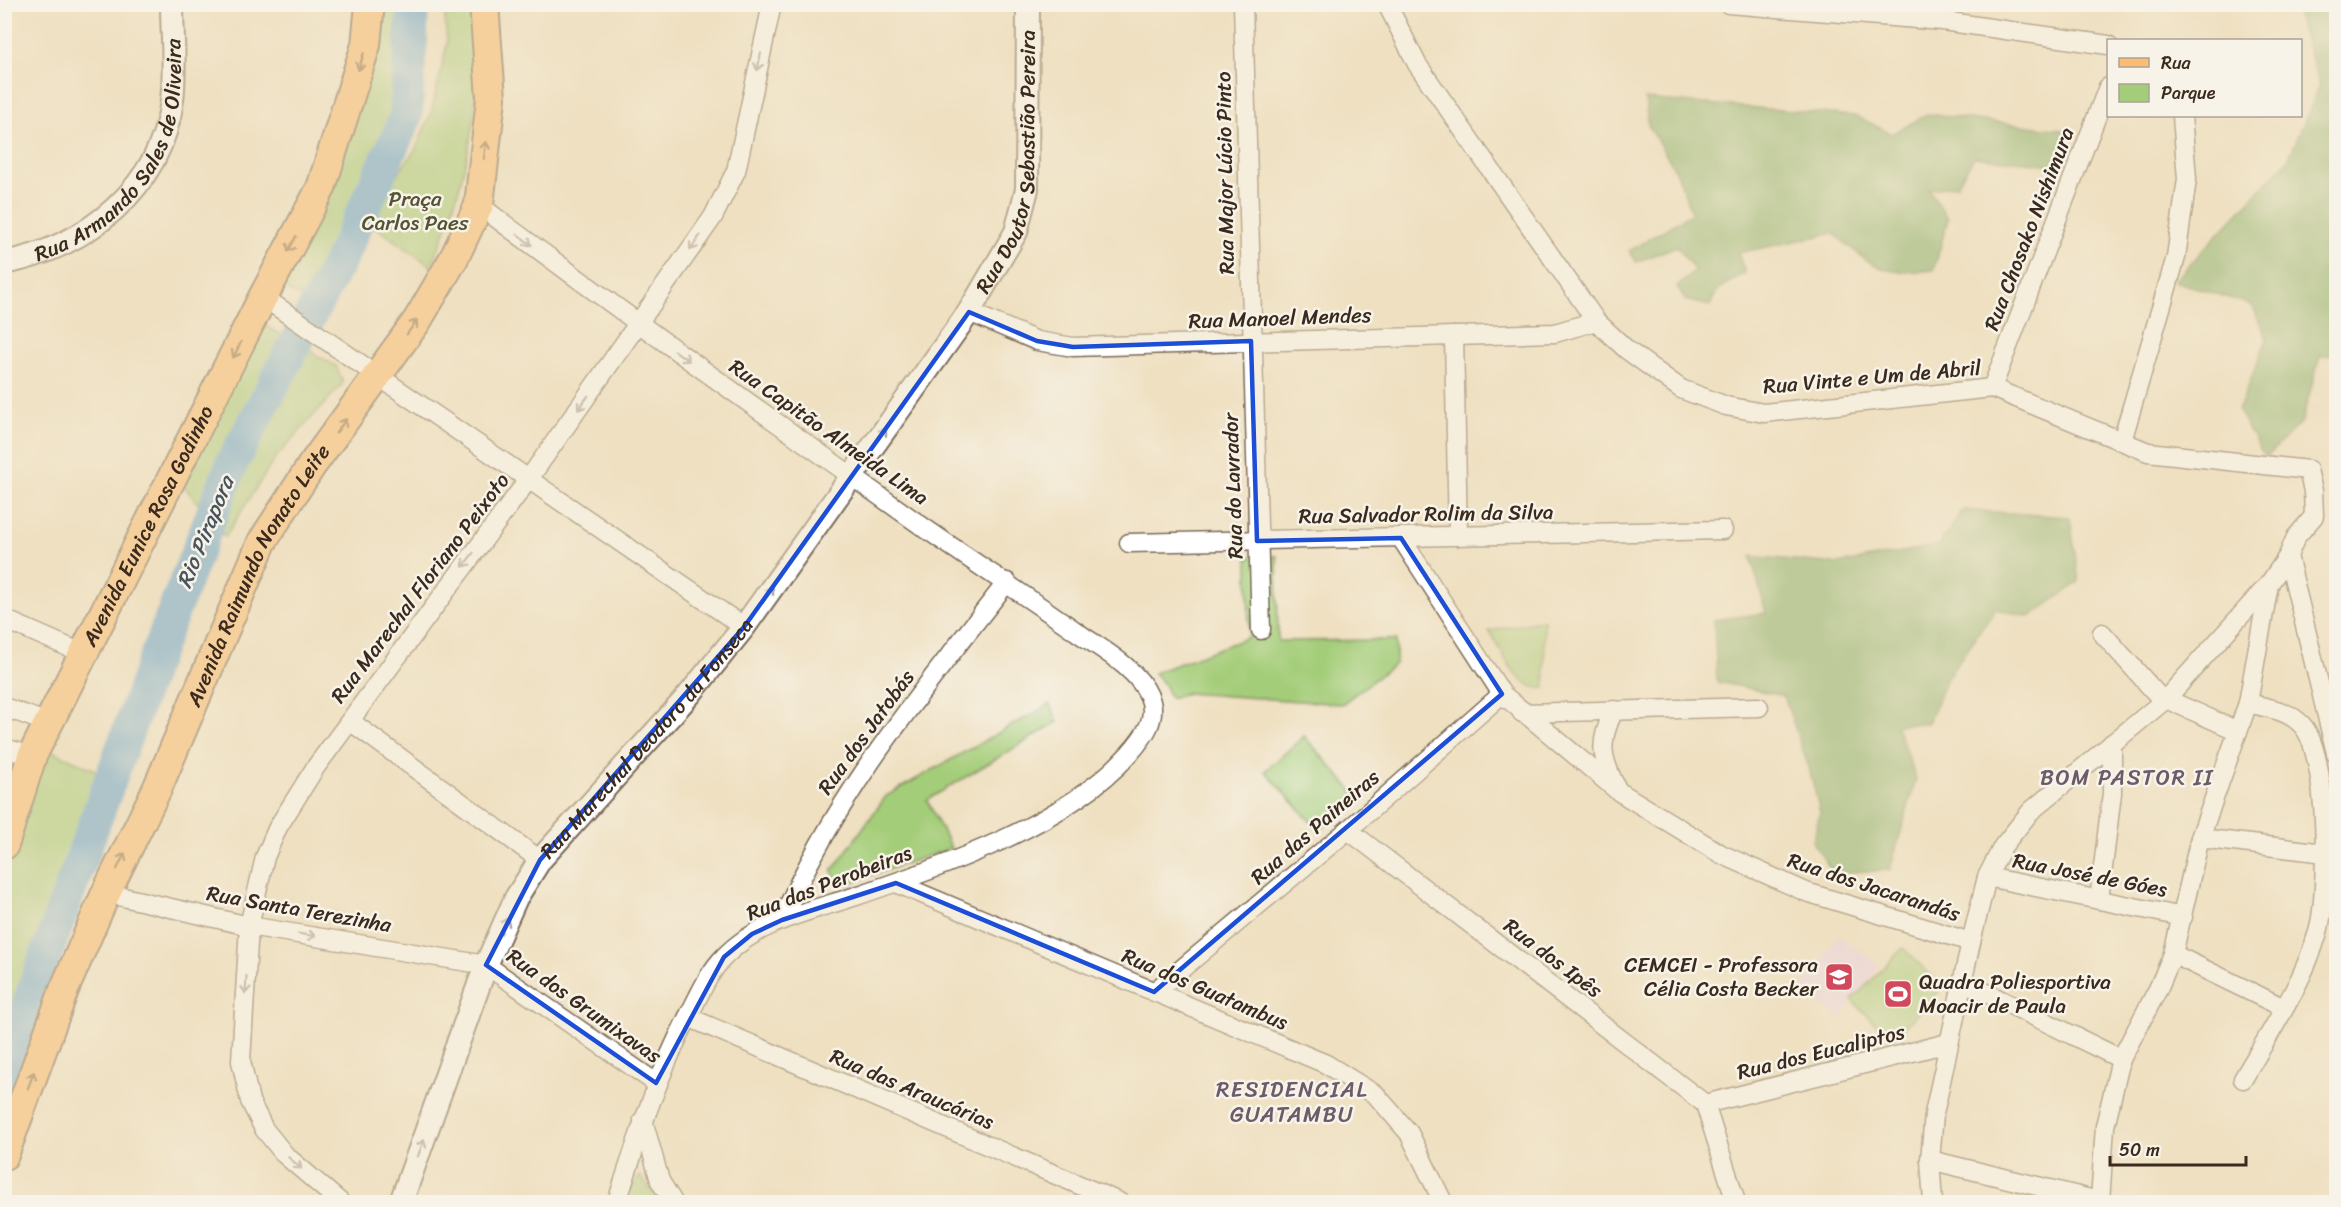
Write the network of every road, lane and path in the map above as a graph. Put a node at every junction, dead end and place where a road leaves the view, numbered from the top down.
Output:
1 (172, 4) edge
2 (370, 4) edge
3 (484, 4) edge
4 (772, 4) edge
5 (1028, 4) edge
6 (1243, 4) edge
7 (1387, 4) edge
8 (1728, 4) edge
9 (1838, 8) edge
10 (1943, 13) edge
11 (2107, 45) edge
12 (2107, 92) edge
13 (2182, 117) edge
14 (478, 205) junction
15 (4, 263) edge
16 (269, 302) junction
17 (969, 312) junction
18 (1596, 321) junction
19 (639, 325) junction
20 (1454, 336) junction
21 (1251, 341) junction
22 (378, 375) junction
23 (1992, 388) junction
24 (2122, 441) junction
25 (852, 475) junction
26 (528, 480) junction
27 (1723, 530) dead end
28 (1458, 536) junction
29 (1401, 538) junction
30 (1257, 541) junction
31 (1129, 543) dead end
32 (2288, 556) junction
33 (1007, 582) junction
34 (2269, 584) junction
35 (4, 619) edge
36 (744, 627) junction
37 (1261, 630) dead end
38 (2102, 633) dead end
39 (84, 654) junction
40 (1502, 694) junction
41 (1150, 697) joint
42 (2165, 700) junction
43 (2248, 703) junction
44 (1759, 706) dead end
45 (4, 707) edge
46 (1614, 710) junction
47 (1522, 713) junction
48 (350, 721) junction
49 (48, 723) junction
50 (2238, 731) junction
51 (2112, 743) junction
52 (4, 748) edge
53 (2337, 753) edge
54 (32, 756) junction
55 (1618, 791) junction
56 (1348, 830) junction
57 (2200, 838) junction
58 (4, 845) edge
59 (2325, 853) junction
60 (540, 860) junction
61 (1988, 877) junction
62 (896, 883) junction
63 (106, 893) junction
64 (2099, 900) junction
65 (2183, 917) junction
66 (782, 920) junction
67 (249, 926) junction
68 (1971, 942) junction
69 (2173, 954) junction
70 (486, 965) junction
71 (1964, 982) junction
72 (1154, 992) junction
73 (2284, 1008) junction
74 (688, 1017) junction
75 (1948, 1043) junction
76 (2121, 1059) junction
77 (2243, 1079) dead end
78 (656, 1083) junction
79 (1705, 1104) junction
80 (643, 1120) junction
81 (4, 1155) edge
82 (1930, 1160) junction
83 (2101, 1202) edge
84 (340, 1203) edge
85 (401, 1203) edge
86 (617, 1203) edge
87 (673, 1203) edge
88 (1119, 1203) edge
89 (1443, 1203) edge
90 (1736, 1203) edge
91 (1933, 1203) edge

1 - 15 street, Rua Armando Sales de Oliveira
2 -> 16 main road, Avenida Eunice Rosa Godinho
14 -> 3 main road, Avenida Raimundo Nonato Leite
4 -> 19 street, Rua Marechal Floriano Peixoto
5 - 17 street, Rua Doutor Sebastião Pereira
6 - 21 street, Rua Major Lúcio Pinto
7 - 18 street, Rua Vinte e Um de Abril
8 - 9 street
9 - 10 street
10 - 11 street
12 - 23 street, Rua Chosako Nishimura
13 - 24 street
14 -> 19 street, Rua Capitão Almeida Lima
22 -> 14 main road, Avenida Raimundo Nonato Leite
16 - 22 street
16 -> 39 main road, Avenida Eunice Rosa Godinho
17 - 21 street, Rua Manoel Mendes
25 -> 17 street, Rua Marechal Deodoro da Fonseca
18 - 20 street, Rua Manoel Mendes
18 - 23 street, Rua Vinte e Um de Abril
19 -> 25 street, Rua Capitão Almeida Lima
19 -> 26 street, Rua Marechal Floriano Peixoto
20 - 21 street, Rua Manoel Mendes
20 - 28 street
21 - 30 street, Rua do Lavrador
22 - 26 street
63 -> 22 main road, Avenida Raimundo Nonato Leite
23 - 24 street, Rua Vinte e Um de Abril
24 - 32 street, Rua Vinte e Um de Abril
25 - 33 street, Rua Capitão Almeida Lima
36 -> 25 street, Rua Marechal Deodoro da Fonseca
26 - 36 street
26 -> 48 street, Rua Marechal Floriano Peixoto
27 - 28 street, Rua Salvador Rolim da Silva
28 - 29 street, Rua Salvador Rolim da Silva
29 - 30 street, Rua Salvador Rolim da Silva
29 - 40 street, Rua dos Jacarandás
30 - 31 street, Rua Salvador Rolim da Silva
30 - 37 street, Rua do Lavrador
32 - 34 street
32 - 53 street
33 - 41 street, Rua Capitão Almeida Lima
33 - 66 street, Rua dos Jatobás
34 - 42 street
34 - 43 street
35 - 39 street
36 - 60 street, Rua Marechal Deodoro da Fonseca
38 - 42 street
39 - 49 main road, Avenida Eunice Rosa Godinho
40 - 47 street, Rua dos Jacarandás
40 - 56 street, Rua das Paineiras
41 - 62 street, Rua das Perobeiras
42 - 50 street
42 - 51 street
43 - 50 street
43 - 59 street
44 - 46 street
45 - 49 street
46 - 47 street
46 - 55 street
47 - 55 street, Rua dos Jacarandás
48 - 60 street
48 - 67 street, Rua Marechal Floriano Peixoto
49 - 54 main road, Avenida Eunice Rosa Godinho
50 - 57 street
51 - 61 street
51 - 64 street
52 - 54 street
54 - 58 main road, Avenida Eunice Rosa Godinho
55 - 68 street, Rua dos Jacarandás
56 - 72 street, Rua das Paineiras
56 - 79 street, Rua dos Ipês
57 - 59 street
57 - 65 street
59 - 73 street
70 -> 60 street, Rua Marechal Deodoro da Fonseca
61 - 64 street, Rua José de Góes
61 - 68 street
62 - 66 street, Rua das Perobeiras
62 - 72 street, Rua dos Guatambus
63 - 67 street, Rua Santa Terezinha
81 -> 63 main road, Avenida Raimundo Nonato Leite
64 - 65 street, Rua José de Góes
65 - 69 street
66 - 74 street, Rua das Perobeiras
67 -> 70 street, Rua Santa Terezinha
67 -> 84 street, Rua Marechal Floriano Peixoto
68 - 71 street
69 - 73 street
69 - 76 street
70 - 78 street, Rua dos Grumixavas
85 -> 70 street, Rua Marechal Deodoro da Fonseca
71 - 75 street
71 - 76 street
72 - 89 street, Rua dos Guatambus
73 - 77 street
74 - 78 street, Rua das Perobeiras
74 - 88 street, Rua das Araucárias
75 - 79 street, Rua dos Eucaliptos
75 - 82 street
76 - 83 street
78 - 80 street, Rua das Perobeiras
79 - 90 street
80 - 86 street, Rua das Perobeiras
80 - 87 street
82 - 83 street
82 - 91 street

